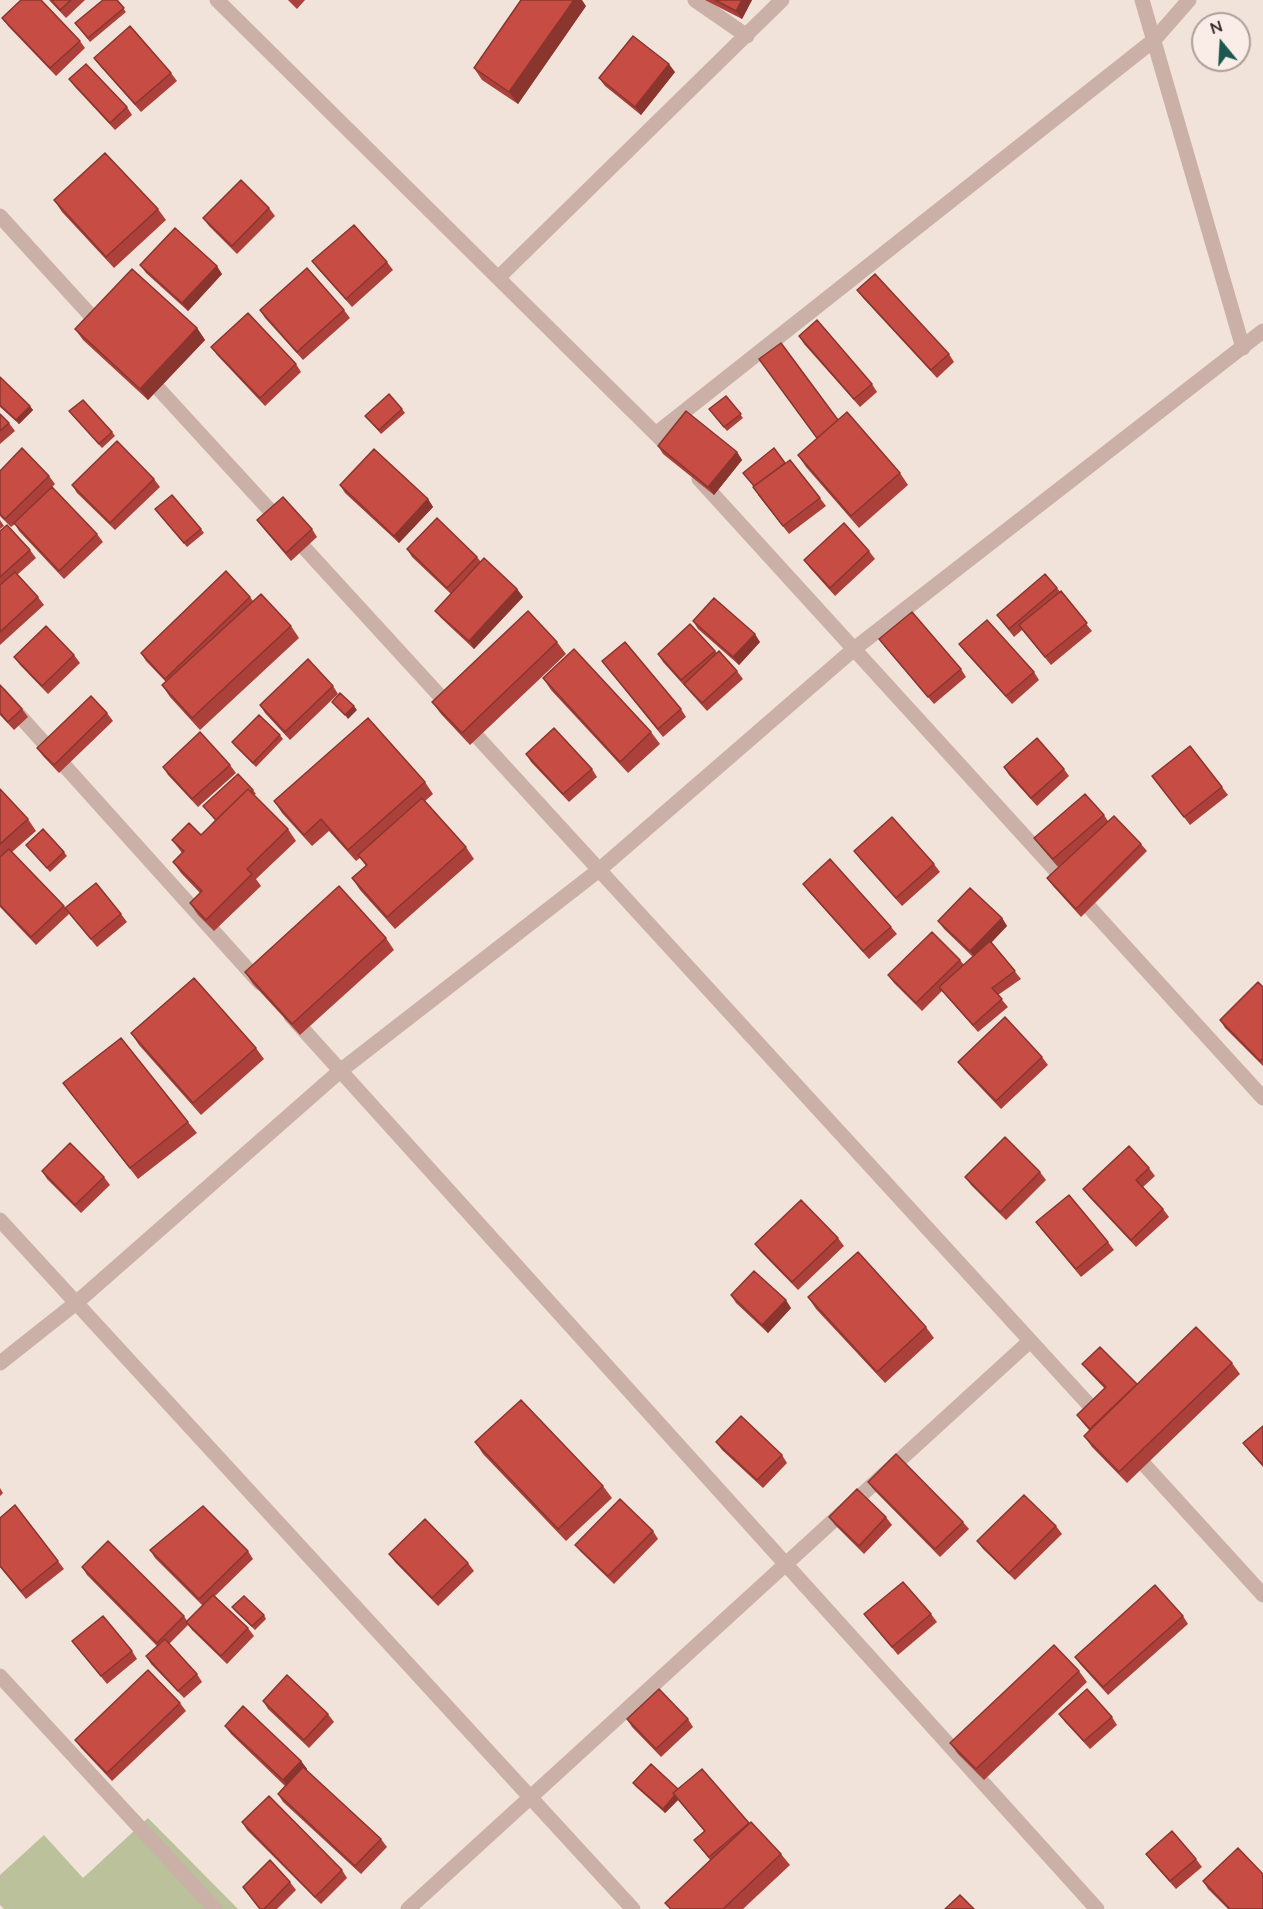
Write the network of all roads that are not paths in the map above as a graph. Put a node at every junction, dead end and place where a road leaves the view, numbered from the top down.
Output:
1 (217, 0) edge
2 (695, 0) edge
3 (782, 0) edge
4 (1142, 0) edge
5 (1189, 0) edge
6 (747, 36) junction
7 (1154, 40) junction
8 (0, 216) edge
9 (499, 277) junction
10 (1263, 331) edge
11 (113, 340) edge
12 (1243, 348) junction
13 (138, 366) edge
14 (657, 433) junction
15 (854, 649) junction
16 (0, 694) edge
17 (599, 870) junction
18 (340, 1071) junction
19 (1263, 1098) edge
20 (0, 1220) edge
21 (76, 1303) junction
22 (1030, 1341) junction
23 (0, 1363) edge
24 (786, 1565) junction
25 (1263, 1595) edge
26 (0, 1676) edge
27 (531, 1797) junction
28 (215, 1909) edge
29 (408, 1909) edge
30 (633, 1909) edge
31 (1097, 1909) edge

1 - 9 street
2 - 6 street
3 - 6 street
4 - 7 street
5 - 7 street
6 - 9 street
7 - 12 street
7 - 14 street
8 - 11 street
9 - 14 street
10 - 12 street
12 - 15 street
13 - 17 street
14 - 15 street
15 - 17 street
15 - 19 street
16 - 18 street
17 - 18 street
17 - 22 street
18 - 21 street
18 - 24 street
20 - 21 street
21 - 23 street
21 - 27 street
22 - 24 street
22 - 25 street
24 - 27 street
24 - 31 street
26 - 28 street
27 - 29 street
27 - 30 street

